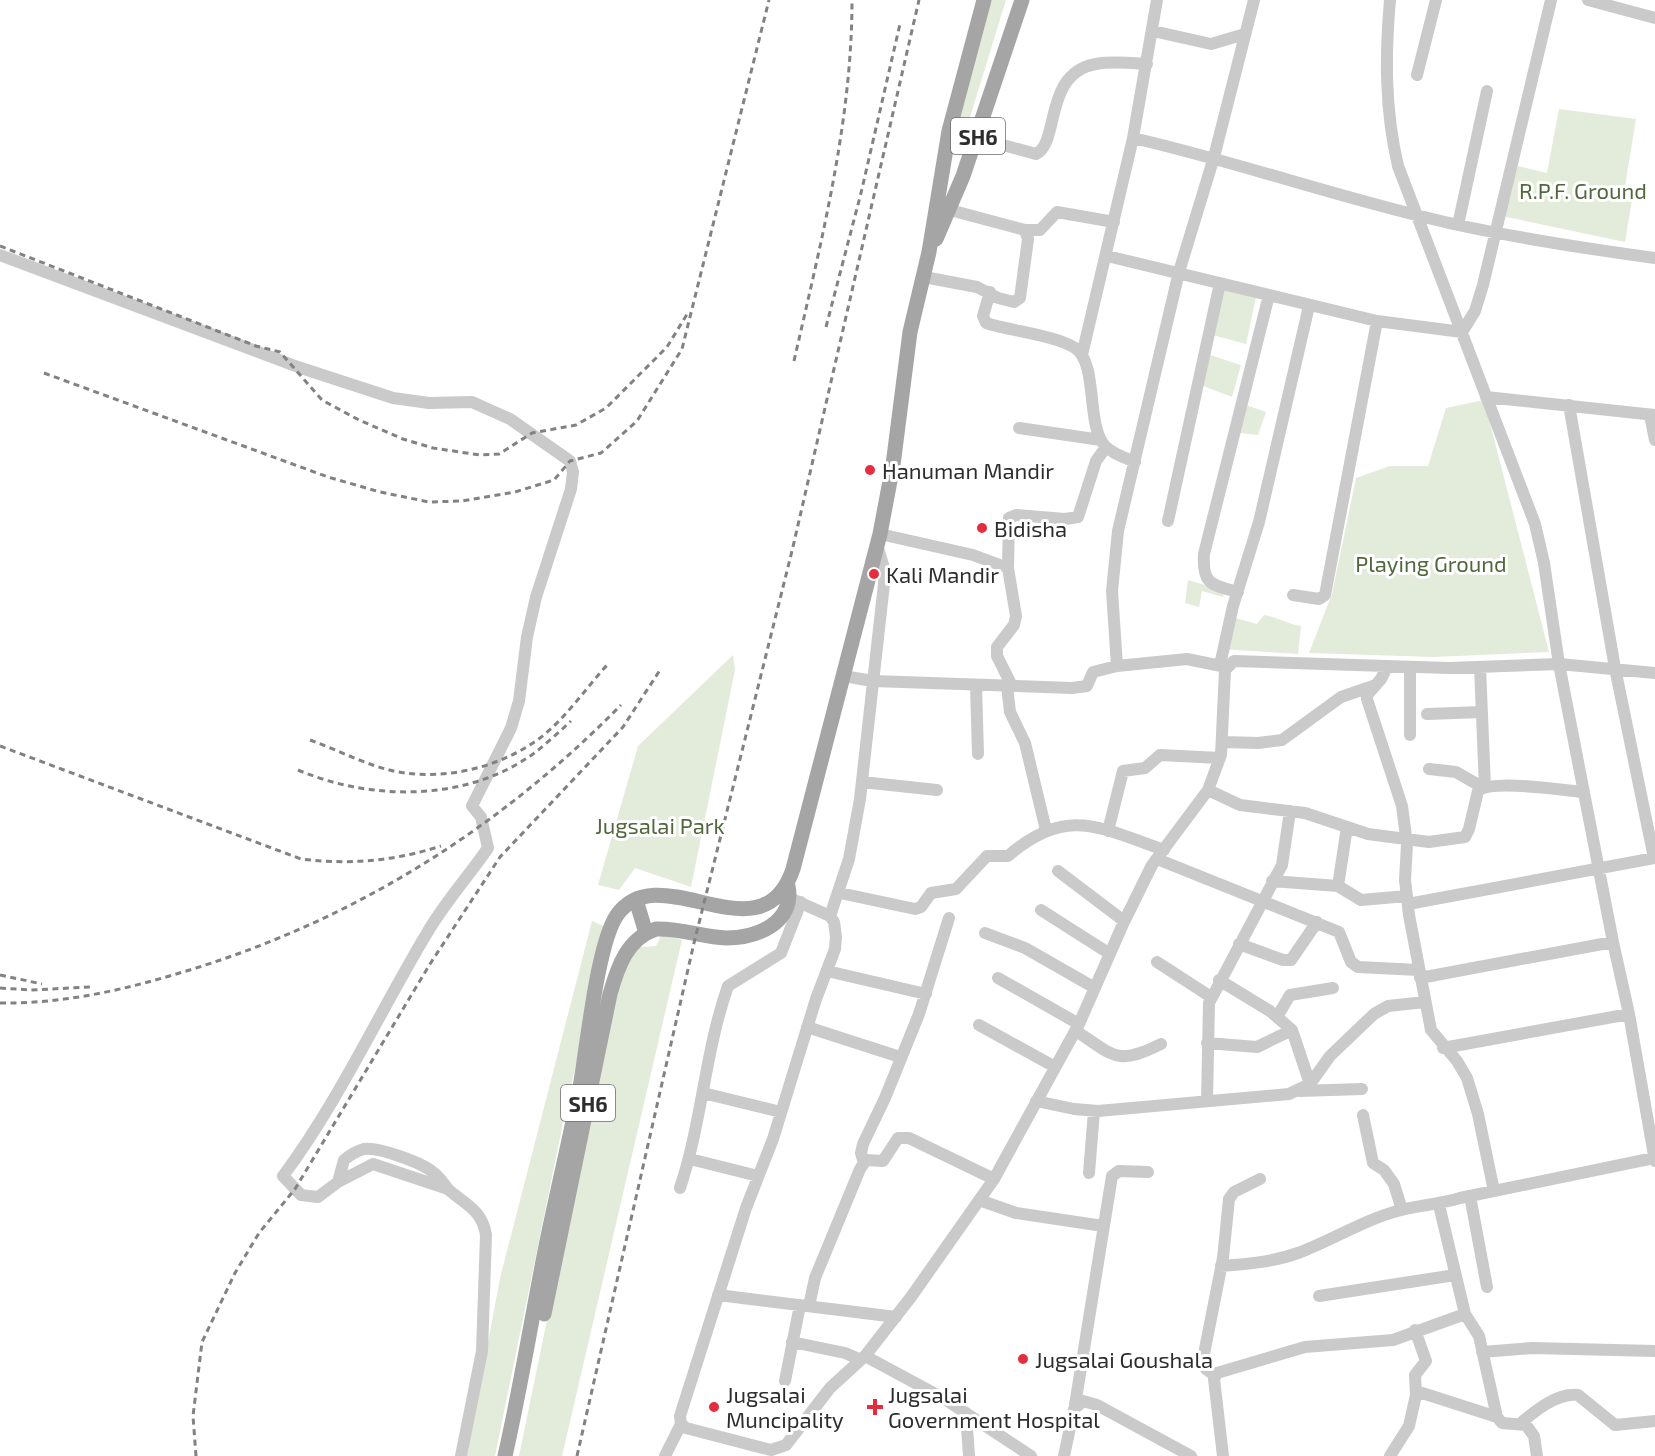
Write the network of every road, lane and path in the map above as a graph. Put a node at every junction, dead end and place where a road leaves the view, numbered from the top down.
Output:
1 (984, 0) edge
2 (1022, 0) edge
3 (1031, 0) edge
4 (1157, 0) edge
5 (1254, 0) edge
6 (1390, 0) edge
7 (1436, 0) edge
8 (1551, 0) edge
9 (1588, 0) edge
10 (1019, 16) junction
11 (1655, 18) edge
12 (1153, 31) junction
13 (1245, 34) junction
14 (1147, 64) junction
15 (1417, 75) dead end
16 (1487, 91) dead end
17 (948, 131) junction
18 (1133, 138) junction
19 (976, 140) junction
20 (1214, 157) junction
21 (950, 210) junction
22 (1417, 215) junction
23 (1114, 222) junction
24 (1458, 225) junction
25 (1026, 230) junction
26 (1496, 232) junction
27 (929, 252) junction
28 (0, 255) edge
29 (1107, 256) junction
30 (1655, 258) edge
31 (1179, 272) junction
32 (924, 277) junction
33 (1220, 283) junction
34 (990, 292) junction
35 (1269, 296) junction
36 (1309, 306) junction
37 (1377, 321) junction
38 (1462, 332) junction
39 (1082, 355) junction
40 (1486, 397) junction
41 (1569, 405) junction
42 (1653, 415) edge
43 (1019, 428) dead end
44 (1655, 440) edge
45 (1103, 444) junction
46 (1134, 462) junction
47 (1168, 521) dead end
48 (878, 540) junction
49 (1008, 568) junction
50 (1238, 592) junction
51 (1293, 595) dead end
52 (1559, 664) junction
53 (1223, 665) junction
54 (1117, 666) junction
55 (1387, 667) junction
56 (1480, 667) junction
57 (1410, 668) junction
58 (1615, 668) junction
59 (1655, 673) edge
60 (843, 676) junction
61 (873, 681) junction
62 (976, 685) junction
63 (1376, 685) junction
64 (1010, 686) junction
65 (1482, 712) junction
66 (1427, 714) dead end
67 (1410, 735) dead end
68 (1223, 742) junction
69 (978, 754) dead end
70 (1220, 758) junction
71 (1429, 769) dead end
72 (862, 782) junction
73 (1484, 787) junction
74 (937, 790) dead end
75 (1208, 790) junction
76 (1583, 792) junction
77 (1290, 812) junction
78 (1347, 826) junction
79 (1046, 830) junction
80 (1108, 831) junction
81 (1407, 839) junction
82 (1160, 854) junction
83 (1655, 858) edge
84 (1599, 868) junction
85 (1058, 871) dead end
86 (1272, 881) junction
87 (1338, 886) junction
88 (840, 893) junction
89 (790, 895) junction
90 (636, 900) junction
91 (1408, 900) junction
92 (1262, 902) junction
93 (1041, 910) dead end
94 (830, 916) junction
95 (949, 918) dead end
96 (1124, 921) junction
97 (1317, 922) junction
98 (646, 933) junction
99 (986, 933) dead end
100 (1613, 942) junction
101 (1239, 944) junction
102 (1110, 954) junction
103 (1157, 962) dead end
104 (827, 971) junction
105 (1420, 974) junction
106 (998, 978) dead end
107 (1219, 980) junction
108 (1095, 988) junction
109 (1333, 988) dead end
110 (926, 994) junction
111 (1211, 997) junction
112 (1425, 1002) junction
113 (1629, 1014) junction
114 (1277, 1017) junction
115 (979, 1025) dead end
116 (807, 1027) junction
117 (1077, 1028) junction
118 (1292, 1030) junction
119 (1208, 1043) junction
120 (1161, 1044) dead end
121 (1443, 1048) junction
122 (900, 1058) junction
123 (1055, 1067) junction
124 (1310, 1084) junction
125 (1362, 1089) dead end
126 (1299, 1091) junction
127 (703, 1093) junction
128 (1036, 1101) junction
129 (1207, 1101) junction
130 (1094, 1111) junction
131 (781, 1112) junction
132 (1363, 1115) dead end
133 (690, 1159) junction
134 (1655, 1160) edge
135 (864, 1162) junction
136 (1148, 1172) dead end
137 (1089, 1173) dead end
138 (758, 1176) junction
139 (994, 1179) junction
140 (1260, 1179) dead end
141 (338, 1182) junction
142 (680, 1188) dead end
143 (448, 1189) junction
144 (1494, 1191) junction
145 (1470, 1196) junction
146 (979, 1200) junction
147 (1439, 1205) junction
148 (1402, 1210) junction
149 (1103, 1226) junction
150 (1221, 1266) junction
151 (1455, 1275) junction
152 (1487, 1287) dead end
153 (718, 1295) junction
154 (1318, 1296) dead end
155 (804, 1305) junction
156 (1465, 1314) junction
157 (896, 1317) junction
158 (1414, 1330) junction
159 (792, 1342) junction
160 (1655, 1351) edge
161 (1482, 1352) junction
162 (862, 1357) junction
163 (1214, 1375) junction
164 (785, 1381) dead end
165 (1416, 1391) junction
166 (1075, 1405) junction
167 (966, 1413) junction
168 (1497, 1417) junction
169 (1655, 1421) edge
170 (1521, 1423) junction
171 (681, 1424) junction
172 (782, 1450) edge
173 (461, 1456) edge
174 (505, 1456) edge
175 (516, 1456) edge
176 (665, 1456) edge
177 (969, 1456) edge
178 (1031, 1456) edge
179 (1064, 1456) edge
180 (1191, 1456) edge
181 (1223, 1456) edge
182 (1390, 1456) edge
183 (1537, 1456) edge

1 - 17 main road
2 - 10 main road, SH6
3 - 10 main road, SH6
4 - 12 street
5 - 13 street
6 - 22 street
7 - 15 street
8 - 26 street
9 - 11 street
10 - 19 main road, SH6
12 - 13 street
12 - 14 street
13 - 20 street
14 - 18 street
14 - 19 street
16 - 24 street
17 - 19 main road
17 - 27 main road
18 - 20 street
18 - 23 street
19 - 21 main road, SH6
20 - 22 street
20 - 31 street
21 - 25 street
21 - 27 main road, SH6
22 - 24 street
22 - 38 street
23 - 25 street
23 - 29 street
24 - 26 street
25 - 34 street
26 - 30 street
26 - 38 street
27 - 32 main road, SH6
28 - 141 street
29 - 31 street
29 - 39 street
31 - 33 street
31 - 46 street
32 - 34 street
32 - 48 main road, SH6
33 - 35 street
33 - 47 street
34 - 39 street
35 - 36 street
35 - 50 street
36 - 37 street
36 - 50 street
37 - 38 street
37 - 51 street
38 - 40 street
39 - 45 street
40 - 41 street
40 - 52 street
41 - 42 street
41 - 58 street
42 - 44 street
43 - 45 street
45 - 46 street
45 - 49 street
46 - 54 street
48 - 49 street
48 - 60 main road, SH6
48 - 61 street
49 - 64 street
50 - 53 street
52 - 56 street
52 - 58 street
52 - 76 street
53 - 54 street
53 - 55 street
53 - 68 street
54 - 64 street
55 - 57 street
55 - 63 street
56 - 57 street
56 - 65 street
57 - 67 street
58 - 59 street
58 - 83 street
60 - 61 street
60 - 89 main road, SH6
61 - 62 street
61 - 72 street
62 - 64 street
62 - 69 street
63 - 68 street
63 - 81 street
64 - 79 street
65 - 66 street
65 - 73 street
68 - 70 street
70 - 75 street
70 - 80 street
71 - 73 street
72 - 74 street
72 - 88 street
73 - 76 street
73 - 81 street
75 - 77 street
75 - 82 street
76 - 84 street
77 - 78 street
77 - 86 street
78 - 81 street
78 - 87 street
79 - 80 street
79 - 88 street
80 - 82 street
81 - 91 street
82 - 92 street
82 - 96 street
83 - 84 street
84 - 91 street
84 - 100 street
85 - 96 street
86 - 87 street
86 - 92 street
87 - 91 street
88 - 94 street
89 - 90 main road
89 - 94 street
89 - 98 main road, SH6
89 - 127 street
90 - 98 main road
90 - 174 main road, SH6
91 - 105 street
92 - 97 street
92 - 101 street
93 - 102 street
94 - 104 street
95 - 110 street
96 - 102 street
97 - 101 street
97 - 105 street
98 - 175 main road, SH6
99 - 108 street
100 - 105 street
100 - 113 street
101 - 107 street
102 - 108 street
103 - 111 street
104 - 110 street
104 - 116 street
105 - 112 street
106 - 117 street
107 - 111 street
107 - 114 street
108 - 117 street
109 - 114 street
110 - 122 street
111 - 119 street
112 - 121 street
112 - 124 street
113 - 121 street
113 - 134 street
114 - 118 street
115 - 123 street
116 - 122 street
116 - 131 street
117 - 120 street
117 - 123 street
118 - 119 street
118 - 124 street
119 - 129 street
121 - 144 street
122 - 135 street
123 - 128 street
124 - 126 street
125 - 126 street
126 - 129 street
127 - 131 street
127 - 133 street
128 - 130 street
128 - 139 street
129 - 130 street
130 - 137 street
131 - 138 street
132 - 148 street
133 - 138 street
133 - 142 street
134 - 144 street
135 - 139 street
135 - 155 street
136 - 149 street
138 - 153 street
139 - 146 street
140 - 150 street
141 - 143 street
141 - 143 street
143 - 173 street
144 - 145 street
145 - 147 street
145 - 152 street
146 - 149 street
146 - 157 street
147 - 148 street
147 - 151 street
148 - 150 street
149 - 166 street
150 - 163 street
151 - 154 street
151 - 156 street
153 - 155 street
153 - 171 street
155 - 157 street
155 - 159 street
156 - 158 street
156 - 161 street
157 - 162 street
158 - 163 street
158 - 165 street
159 - 162 street
159 - 164 street
160 - 161 street
161 - 168 street
162 - 167 street
162 - 172 street
163 - 181 street
165 - 168 street
165 - 182 street
166 - 179 street
166 - 180 street
167 - 177 street
167 - 178 street
168 - 170 street
169 - 170 street
170 - 183 street
171 - 172 street
171 - 176 street

